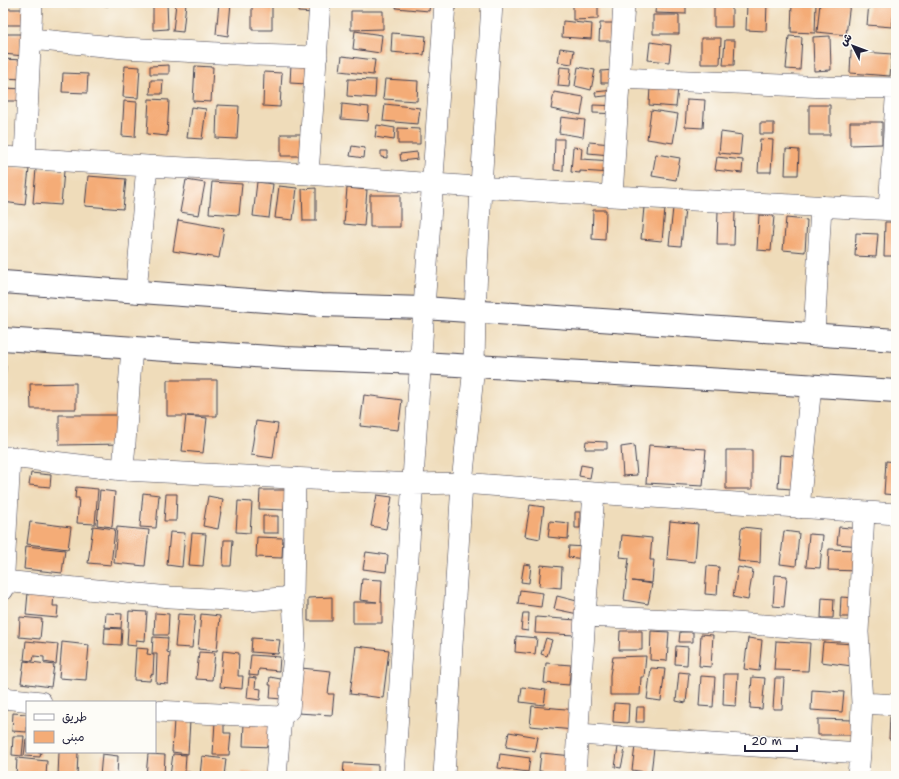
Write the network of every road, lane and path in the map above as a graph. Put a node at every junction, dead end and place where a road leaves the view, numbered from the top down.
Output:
1 (32, 3) edge
2 (320, 3) edge
3 (445, 3) edge
4 (492, 3) edge
5 (624, 3) edge
6 (31, 39) junction
7 (316, 57) junction
8 (619, 78) junction
9 (896, 88) edge
10 (896, 100) edge
11 (3, 157) edge
12 (25, 158) junction
13 (146, 166) junction
14 (308, 174) junction
15 (433, 184) junction
16 (481, 187) junction
17 (612, 196) junction
18 (821, 206) junction
19 (893, 210) edge
20 (3, 282) edge
21 (136, 292) junction
22 (424, 308) junction
23 (474, 311) junction
24 (814, 335) junction
25 (3, 338) edge
26 (896, 340) edge
27 (132, 347) junction
28 (421, 363) junction
29 (474, 366) junction
30 (811, 385) junction
31 (896, 391) edge
32 (7, 457) edge
33 (123, 470) junction
34 (295, 478) junction
35 (462, 483) junction
36 (413, 484) junction
37 (594, 493) junction
38 (799, 508) junction
39 (864, 512) junction
40 (896, 514) edge
41 (4, 581) edge
42 (3, 590) edge
43 (293, 597) junction
44 (585, 616) junction
45 (858, 632) junction
46 (3, 698) edge
47 (32, 701) edge
48 (862, 703) junction
49 (896, 705) edge
50 (156, 711) edge
51 (281, 717) junction
52 (578, 734) junction
53 (860, 753) junction
54 (276, 776) edge
55 (394, 776) edge
56 (444, 776) edge
57 (575, 776) edge
58 (858, 776) edge

1 - 6 street
2 - 7 street
3 - 15 street
4 - 16 street
5 - 8 street
6 - 7 street
6 - 12 street
7 - 14 street
8 - 9 street
8 - 17 street
10 - 19 street
11 - 12 street
12 - 13 street
13 - 14 street
13 - 21 street
14 - 15 street
15 - 16 street
15 - 22 street
16 - 17 street
16 - 23 street
17 - 18 street
18 - 19 street
18 - 24 street
20 - 21 street
21 - 22 street
22 - 23 street
22 - 28 street
23 - 24 street
23 - 29 street
24 - 26 street
25 - 27 street
27 - 28 street
27 - 33 street
28 - 29 street
28 - 36 street
29 - 30 street
29 - 35 street
30 - 31 street
30 - 38 street
32 - 33 street
32 - 41 street
33 - 34 street
34 - 36 street
34 - 43 street
35 - 36 street
35 - 37 street
35 - 56 street
36 - 55 street
37 - 38 street
37 - 44 street
38 - 39 street
39 - 40 street
39 - 45 street
41 - 42 street
41 - 43 street
43 - 51 street
44 - 45 street
44 - 52 street
45 - 48 street
46 - 47 street
48 - 49 street
48 - 53 street
50 - 51 street
51 - 54 street
52 - 53 street
52 - 57 street
53 - 58 street

